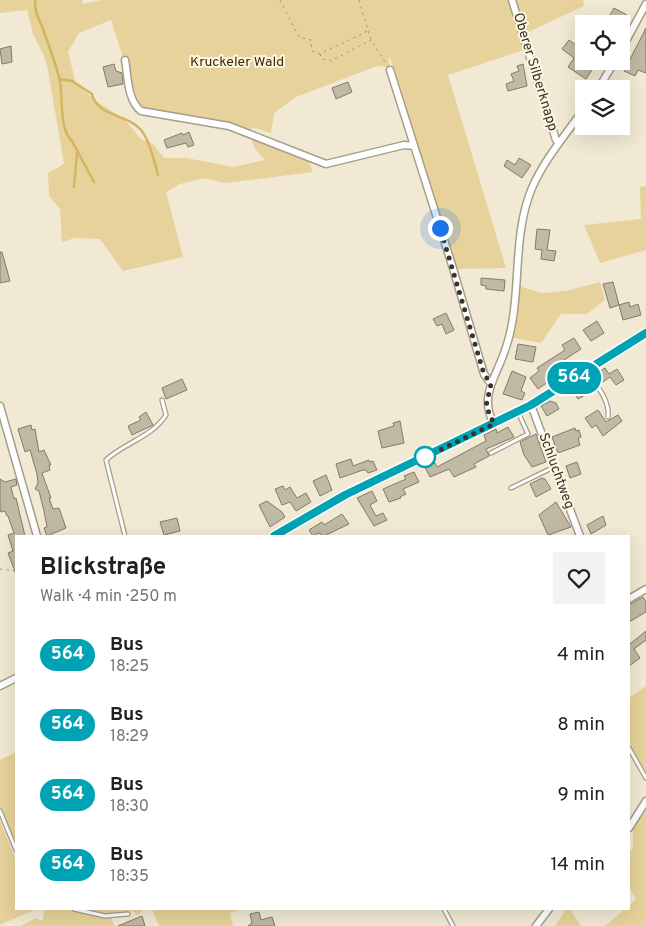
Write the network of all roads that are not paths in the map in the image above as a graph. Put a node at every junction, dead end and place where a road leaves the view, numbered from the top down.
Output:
1 (512, 0) edge
2 (646, 4) edge
3 (630, 33) edge
4 (125, 60) dead end
5 (390, 70) road end
6 (575, 121) edge
7 (559, 143) junction
8 (414, 146) junction
9 (646, 333) edge
10 (586, 370) junction
11 (491, 384) junction
12 (162, 400) dead end
13 (531, 405) junction
14 (0, 406) edge
15 (518, 412) junction
16 (608, 417) dead end
17 (494, 424) junction
18 (491, 453) dead end
19 (554, 466) junction
20 (511, 488) dead end
21 (38, 535) edge
22 (125, 535) edge
23 (276, 535) edge
24 (580, 535) edge
25 (646, 589) edge
26 (630, 598) edge
27 (15, 678) edge
28 (0, 686) edge
29 (630, 750) edge
30 (646, 778) edge
31 (646, 801) edge
32 (0, 811) edge
33 (630, 826) edge
34 (15, 848) edge
35 (78, 910) edge
36 (445, 910) edge
37 (548, 910) edge
38 (128, 914) dead end
39 (453, 926) edge
40 (536, 926) edge

1 - 7 street, Oberer Silberknapp
2 - 3 street
4 - 8 street
5 - 8 street
6 - 7 street
7 - 11 street
8 - 11 street
9 - 10 street
10 - 13 street
10 - 16 lane
11 - 17 street
12 - 22 lane
13 - 15 street
13 - 19 street, Schluchtweg
14 - 21 street
15 - 17 street
15 - 18 lane
17 - 23 street
19 - 20 lane
19 - 24 street, Schluchtweg
25 - 26 street
27 - 28 street
29 - 30 lane
31 - 33 street
32 - 34 lane
35 - 38 lane
36 - 39 lane
37 - 40 street

